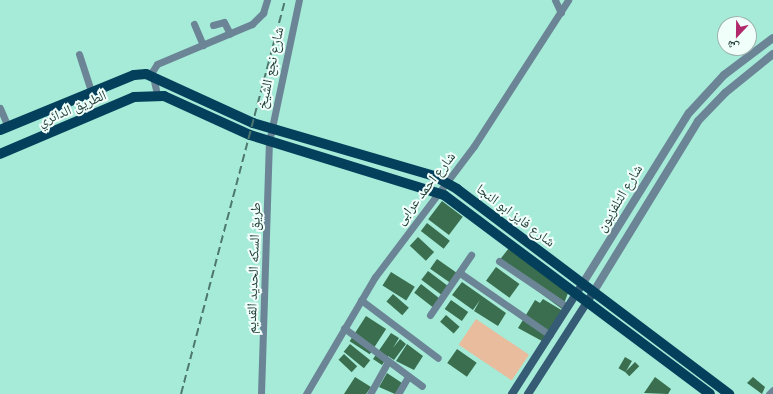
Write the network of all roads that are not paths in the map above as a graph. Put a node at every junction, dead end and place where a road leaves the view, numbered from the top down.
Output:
1 (267, 0) edge
2 (299, 0) edge
3 (554, 0) edge
4 (568, 0) edge
5 (561, 13) junction
6 (194, 24) dead end
7 (213, 25) dead end
8 (230, 34) junction
9 (773, 38) edge
10 (203, 45) junction
11 (79, 54) dead end
12 (773, 54) edge
13 (152, 76) junction
14 (92, 91) junction
15 (157, 94) junction
16 (0, 108) edge
17 (253, 124) joint
18 (4, 129) edge
19 (271, 129) junction
20 (269, 142) junction
21 (0, 154) edge
22 (448, 182) junction
23 (439, 192) junction
24 (471, 255) dead end
25 (499, 261) dead end
26 (460, 273) junction
27 (583, 283) junction
28 (594, 291) junction
29 (576, 294) junction
30 (361, 300) junction
31 (587, 302) junction
32 (567, 307) junction
33 (430, 315) dead end
34 (344, 328) junction
35 (550, 335) junction
36 (438, 358) dead end
37 (387, 363) junction
38 (408, 377) junction
39 (422, 386) dead end
40 (773, 390) edge
41 (261, 394) edge
42 (306, 394) edge
43 (370, 394) edge
44 (398, 394) edge
45 (512, 394) edge
46 (528, 394) edge
47 (710, 394) edge
48 (729, 394) edge
49 (770, 394) edge

1 - 8 street
2 - 19 street, شارع نجع الشيخ
3 - 5 street
4 - 5 street, شارع احمد عرابى
5 - 22 street, شارع احمد عرابى
6 - 10 street
7 - 8 street
8 - 10 street
9 - 27 street, شارع التلفزيون
10 - 13 street
11 - 14 street
12 - 28 street, شارع التلفزيون
13 - 14 main road, الطريق الدائري
13 - 15 street
13 - 17 main road, الطريق الدائري
14 - 18 main road, الطريق الدائري
15 - 20 main road, شارع فايز ابو النجا
15 - 21 main road, الطريق الدائري
16 - 18 street
17 - 19 main road, شارع فايز ابو النجا
19 - 20 street, شارع نجع الشيخ
19 - 22 main road, شارع فايز ابو النجا
20 - 23 main road, شارع فايز ابو النجا
20 - 41 street, طريق السكه الحديد القديم
22 - 23 street, شارع احمد عرابى
22 - 27 main road, شارع فايز ابو النجا
23 - 29 main road, شارع فايز ابو النجا
23 - 30 street, شارع احمد عرابى
24 - 26 street
25 - 32 street
26 - 33 street
26 - 35 street
27 - 28 main road, شارع فايز ابو النجا
27 - 29 main road, شارع التلفزيون
28 - 31 main road, شارع التلفزيون
28 - 48 main road, شارع فايز ابو النجا
29 - 31 main road, شارع فايز ابو النجا
29 - 32 main road, شارع التلفزيون
30 - 34 street, شارع احمد عرابى
30 - 36 street
31 - 46 main road, شارع التلفزيون
31 - 47 main road, شارع فايز ابو النجا
32 - 35 main road, شارع التلفزيون
34 - 37 street
34 - 42 street, شارع احمد عرابى
35 - 45 main road, شارع التلفزيون
37 - 38 street
37 - 43 street
38 - 39 street
38 - 44 street
40 - 49 street

